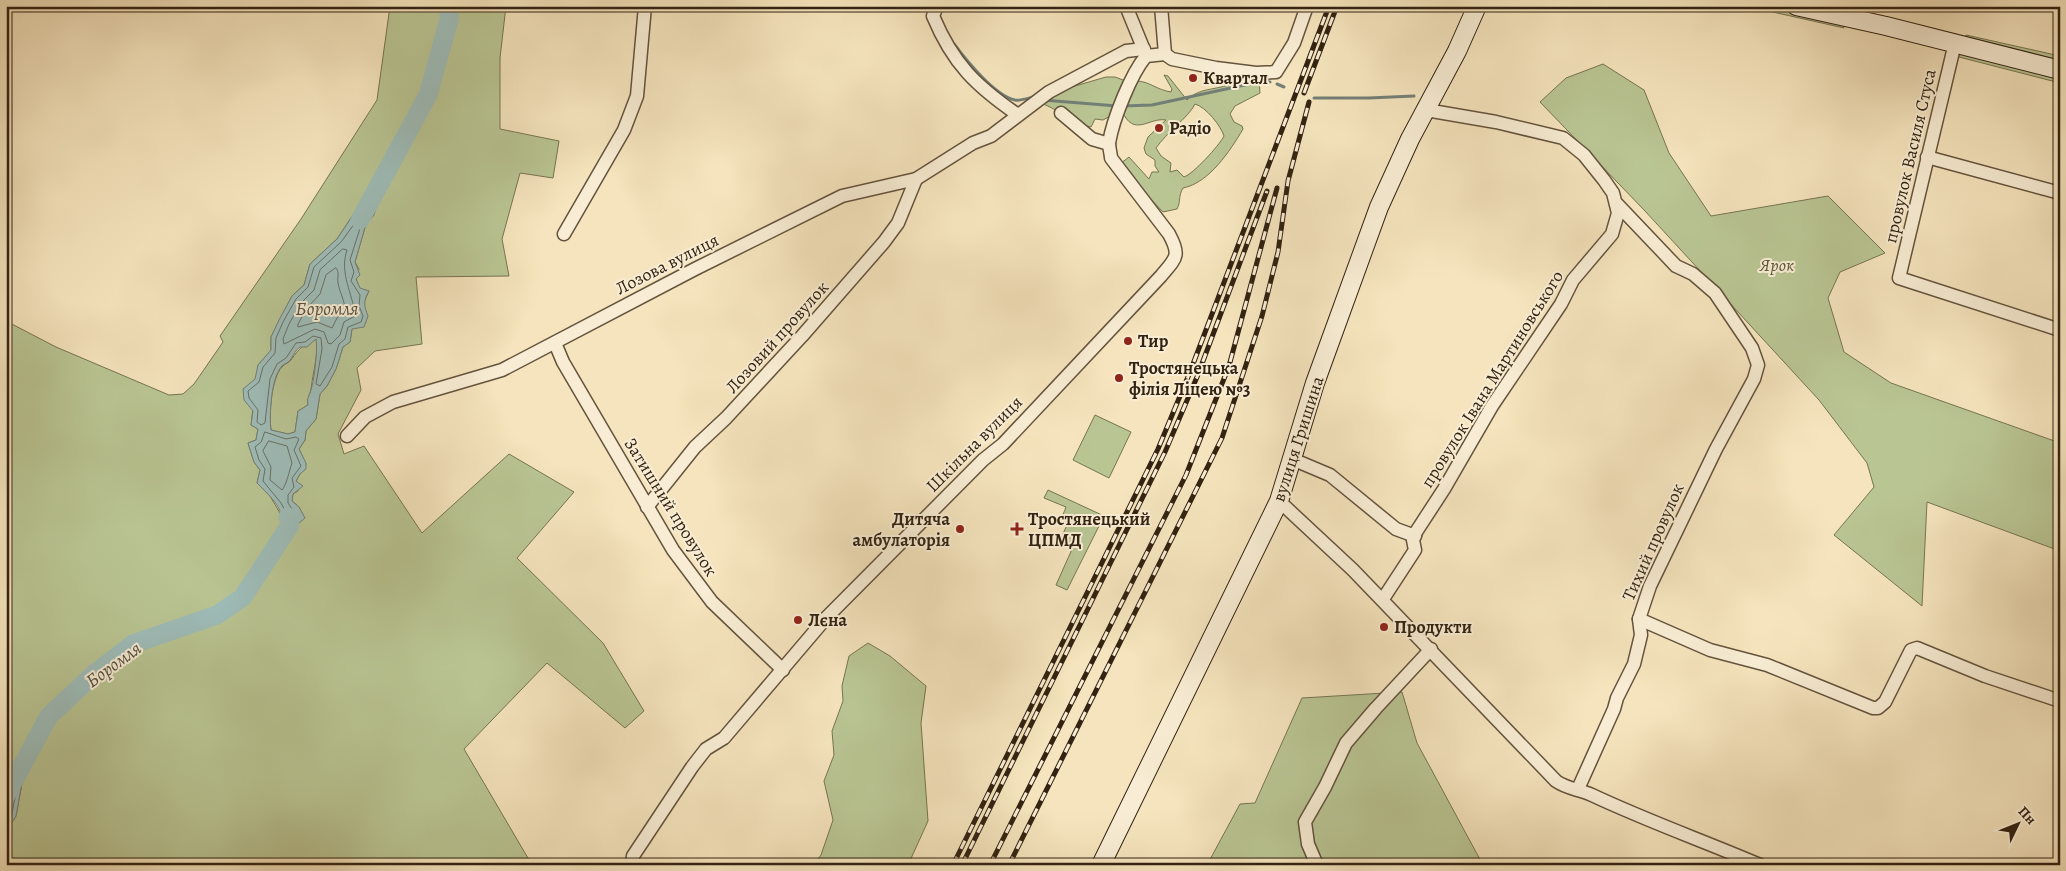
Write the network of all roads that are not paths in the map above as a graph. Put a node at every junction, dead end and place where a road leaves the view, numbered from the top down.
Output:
1 (645, 6) edge
2 (937, 6) edge
3 (1126, 6) edge
4 (1161, 6) edge
5 (1307, 6) edge
6 (1477, 6) edge
7 (1796, 6) edge
8 (1816, 8) edge
9 (1955, 43) junction
10 (1145, 52) junction
11 (1165, 54) junction
12 (2060, 70) edge
13 (1426, 110) junction
14 (1061, 113) dead end
15 (1018, 115) junction
16 (1109, 144) junction
17 (1927, 157) junction
18 (916, 179) junction
19 (2060, 193) edge
20 (1617, 204) junction
21 (564, 234) dead end
22 (2060, 330) edge
23 (556, 343) junction
24 (347, 436) dead end
25 (1292, 458) junction
26 (1279, 500) junction
27 (647, 507) junction
28 (1414, 536) junction
29 (1383, 600) junction
30 (1639, 619) junction
31 (1431, 650) junction
32 (783, 670) junction
33 (2060, 701) edge
34 (1578, 789) junction
35 (632, 865) edge
36 (1101, 865) edge
37 (1317, 865) edge
38 (1760, 865) edge

1 - 21 street
2 - 15 street
3 - 10 street
4 - 11 street
5 - 11 street
6 - 13 street, вулиця Гришина
7 - 8 street
8 - 9 street
9 - 12 street
9 - 17 street, провулок Василя Стуса
10 - 11 street, Лозова вулиця
10 - 15 street, Лозова вулиця
10 - 16 street
13 - 20 street
13 - 25 street, вулиця Гришина
14 - 16 street
15 - 18 street, Лозова вулиця
16 - 32 street, Шкільна вулиця
17 - 19 street
17 - 22 street, провулок Василя Стуса
18 - 23 street, Лозова вулиця
18 - 27 street, Лозовий провулок
20 - 28 street, провулок Івана Мартиновського
20 - 30 street, Тихий провулок
23 - 24 street, Лозова вулиця
23 - 27 street, Затишний провулок
25 - 26 street, вулиця Гришина
25 - 28 street
26 - 29 street
26 - 36 street, вулиця Гришина
27 - 32 street, Затишний провулок
28 - 29 street, провулок Івана Мартиновського
29 - 31 street
30 - 33 street
30 - 34 street, Тихий провулок
31 - 34 street
31 - 37 street
32 - 35 street, Шкільна вулиця
34 - 38 street

